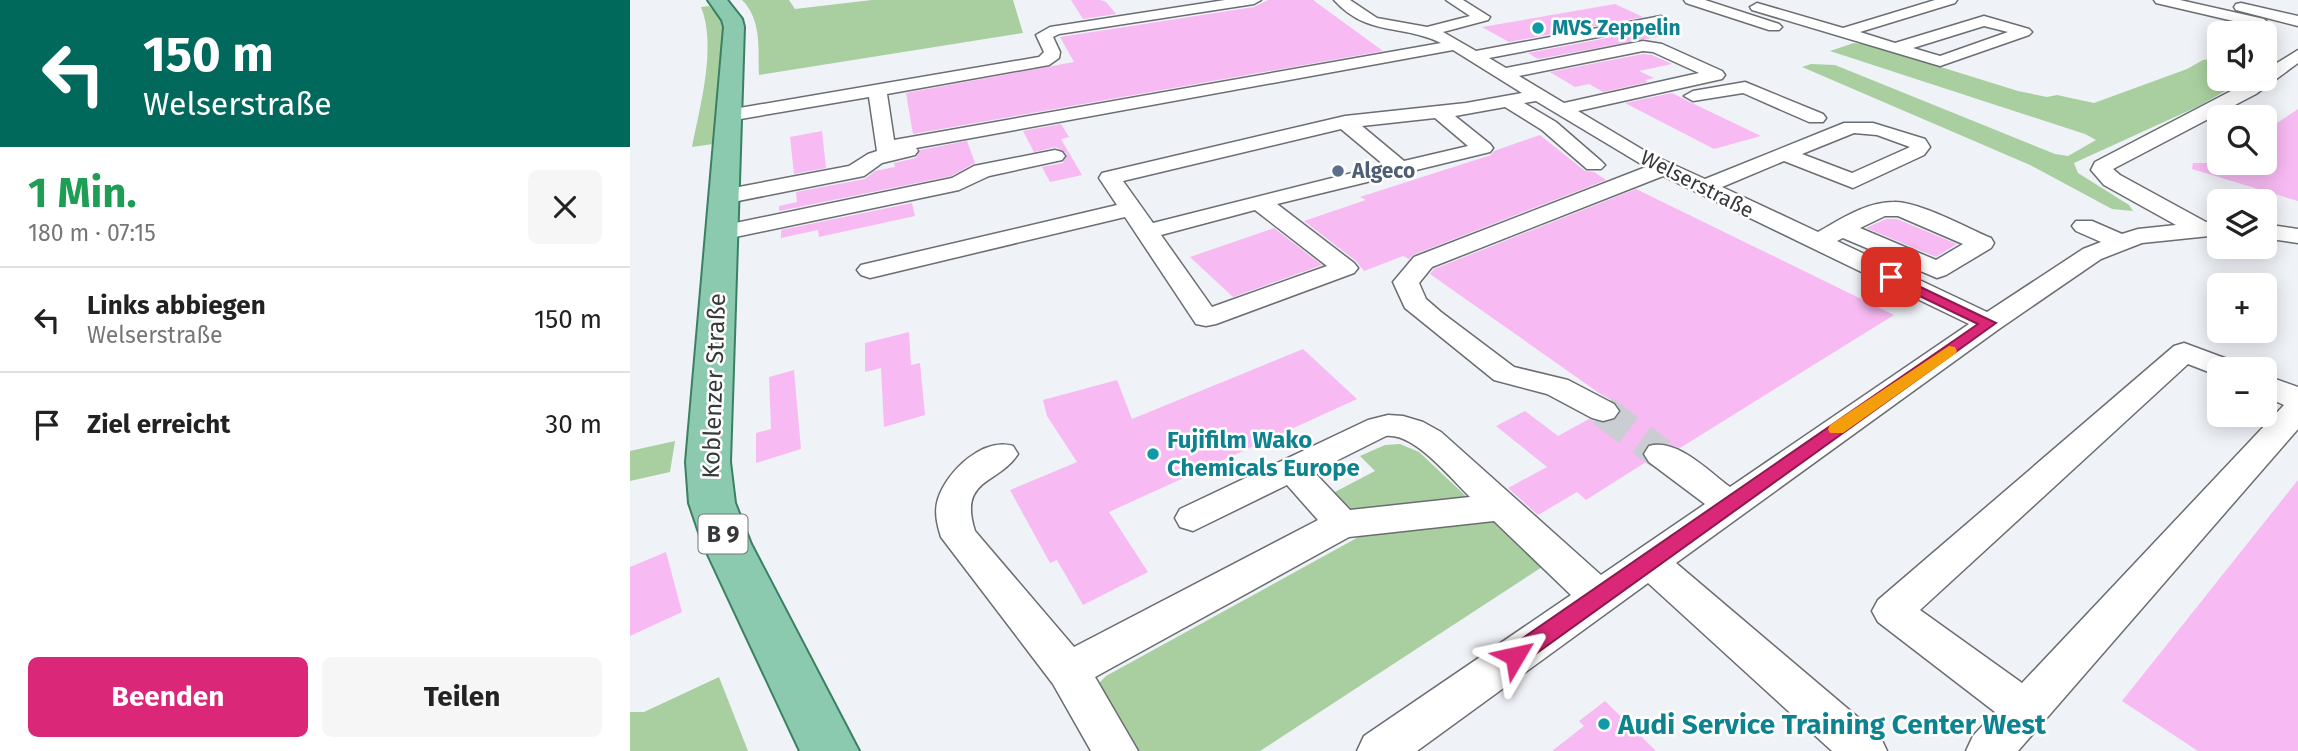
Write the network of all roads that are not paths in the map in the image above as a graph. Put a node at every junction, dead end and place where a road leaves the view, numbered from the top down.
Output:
1 (717, 0) edge
2 (1254, 0) edge
3 (1341, 0) edge
4 (1691, 0) edge
5 (1950, 0) edge
6 (2161, 0) edge
7 (2210, 0) edge
8 (1463, 4) edge
9 (1757, 7) dead end
10 (1661, 21) dead end
11 (2255, 21) edge
12 (2298, 21) edge
13 (1421, 32) junction
14 (1842, 33) junction
15 (1895, 48) junction
16 (1466, 50) junction
17 (2298, 55) edge
18 (1504, 74) junction
19 (877, 90) junction
20 (1538, 95) junction
21 (1508, 101) junction
22 (1561, 109) junction
23 (1439, 112) junction
24 (729, 115) junction
25 (1816, 118) dead end
26 (1345, 122) junction
27 (1584, 123) junction
28 (1031, 132) dead end
29 (1784, 154) junction
30 (1055, 156) dead end
31 (1594, 165) dead end
32 (1400, 168) junction
33 (1662, 168) junction
34 (1702, 188) junction
35 (1259, 202) junction
36 (1131, 209) junction
37 (722, 215) junction
38 (2084, 226) dead end
39 (2207, 227) edge
40 (2207, 228) edge
41 (1842, 229) junction
42 (1147, 232) junction
43 (2277, 233) edge
44 (2298, 236) edge
45 (2119, 241) junction
46 (1817, 243) junction
47 (870, 270) dead end
48 (1989, 323) junction
49 (2207, 361) edge
50 (2277, 390) edge
51 (2298, 399) edge
52 (2298, 409) edge
53 (1603, 411) tunnel mouth
54 (1002, 454) dead end
55 (1661, 454) tunnel mouth
56 (1292, 469) junction
57 (1730, 504) junction
58 (1502, 507) junction
59 (1193, 518) dead end
60 (1342, 524) junction
61 (1649, 561) junction
62 (1598, 596) junction
63 (1068, 670) junction
64 (2025, 710) junction
65 (830, 751) edge
66 (1115, 751) edge
67 (1380, 751) edge
68 (1864, 751) edge
69 (1989, 751) edge

1 - 24 main road, Koblenzer Straße / B 9
2 - 19 street
3 - 13 street
4 - 14 street
5 - 14 street
6 - 11 street
7 - 12 street
8 - 13 street
9 - 14 street
10 - 16 street
13 - 16 street, Welserstraße
14 - 15 street
15 - 15 street
16 - 18 street, Welserstraße
16 - 19 street
17 - 39 street
18 - 20 street, Welserstraße
18 - 22 street
19 - 24 street
20 - 21 street
20 - 22 street, Welserstraße
21 - 23 street
21 - 31 street
22 - 27 street, Welserstraße
23 - 26 street
23 - 32 street
24 - 37 main road, Koblenzer Straße / B 9
25 - 27 street
26 - 32 street
26 - 36 street
27 - 33 street, Welserstraße
28 - 37 street
29 - 29 street
29 - 34 street
30 - 37 street
32 - 35 street
33 - 34 street, Welserstraße
33 - 53 street
34 - 46 street, Welserstraße
35 - 42 street
35 - 42 street
36 - 42 street
36 - 47 street
37 - 65 main road, Koblenzer Straße / B 9
38 - 45 street
40 - 45 street
41 - 41 street
41 - 46 street
43 - 44 street
45 - 48 street
46 - 48 street, Welserstraße
48 - 57 street
49 - 64 street
50 - 51 street
52 - 64 street
54 - 63 street
55 - 57 street
56 - 58 street
56 - 59 street
56 - 60 street
57 - 61 street
58 - 60 street
58 - 62 street
60 - 63 street
61 - 62 street
61 - 68 street
62 - 67 street
63 - 66 street
64 - 69 street

